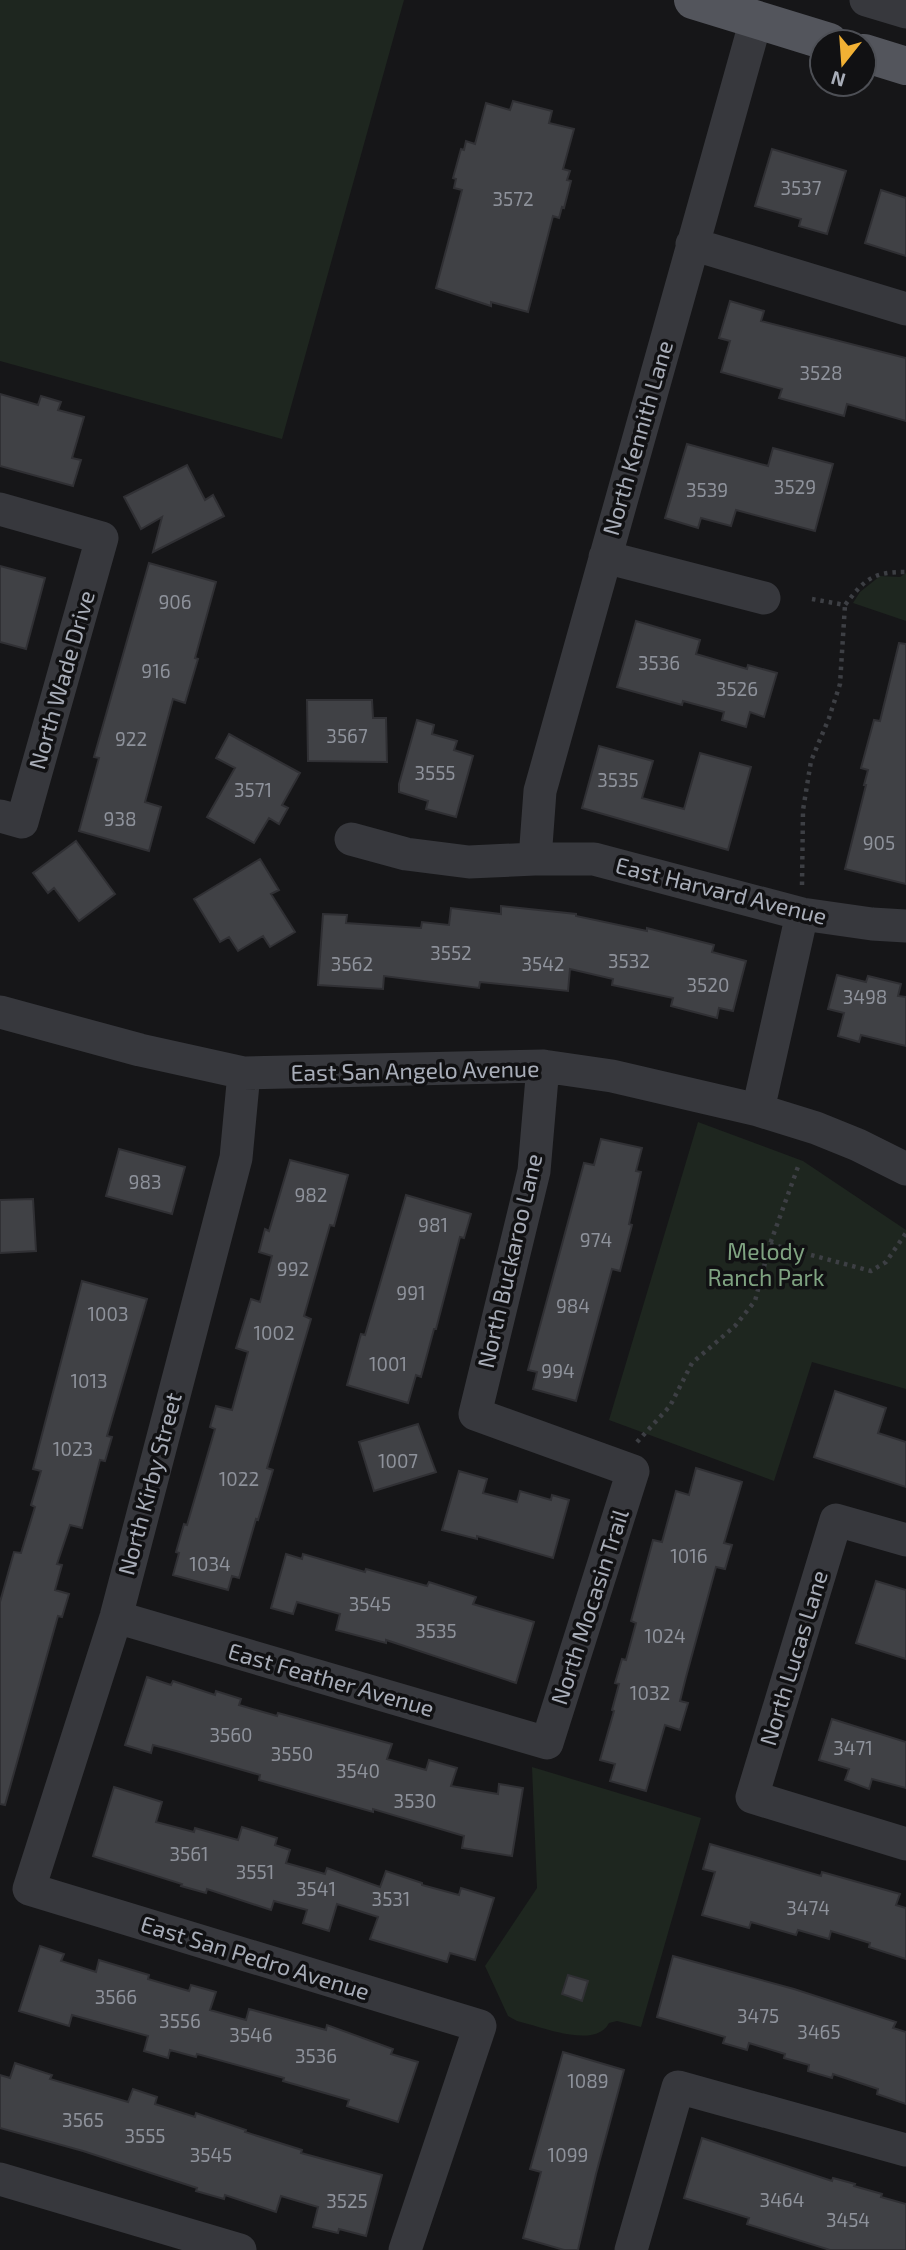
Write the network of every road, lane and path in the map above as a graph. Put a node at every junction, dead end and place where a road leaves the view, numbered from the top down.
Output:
1 (694, 0) edge
2 (866, 0) edge
3 (906, 12) edge
4 (756, 20) junction
5 (808, 36) edge
6 (878, 57) edge
7 (906, 66) edge
8 (692, 244) junction
9 (906, 309) edge
10 (0, 509) edge
11 (605, 557) junction
12 (906, 572) edge
13 (764, 598) dead end
14 (811, 599) dead end
15 (845, 606) junction
16 (11, 819) edge
17 (351, 839) dead end
18 (535, 859) junction
19 (802, 901) junction
20 (906, 926) edge
21 (0, 1012) edge
22 (543, 1066) junction
23 (244, 1073) junction
24 (758, 1110) junction
25 (799, 1164) dead end
26 (906, 1169) edge
27 (906, 1233) edge
28 (770, 1244) junction
29 (635, 1456) junction
30 (906, 1540) edge
31 (116, 1617) junction
32 (547, 1743) joint
33 (906, 1844) edge
34 (29, 1889) joint
35 (906, 2150) edge
36 (0, 2179) edge
37 (240, 2250) edge
38 (405, 2250) edge
39 (631, 2250) edge

1 - 4 main road
2 - 3 street
4 - 5 main road
4 - 8 street, North Kennith Lane
6 - 7 main road
8 - 9 street
8 - 11 street, North Kennith Lane
10 - 16 street, North Wade Drive
11 - 13 street
11 - 18 street, North Kennith Lane
12 - 15 path
14 - 15 path
15 - 19 path
17 - 18 street, East Harvard Avenue
18 - 19 street, East Harvard Avenue
19 - 20 street, East Harvard Avenue
19 - 24 street
21 - 23 street, East San Angelo Avenue
22 - 23 street, East San Angelo Avenue
22 - 24 street, East San Angelo Avenue
22 - 29 street, North Buckaroo Lane
23 - 31 street, North Kirby Street
24 - 26 street, East San Angelo Avenue
25 - 28 path
27 - 28 path
28 - 29 path
29 - 32 street, North Mocasin Trail
30 - 33 street, North Lucas Lane
31 - 32 street, East Feather Avenue
31 - 34 street, North Kirby Street
34 - 38 street, East San Pedro Avenue
35 - 39 street
36 - 37 street

